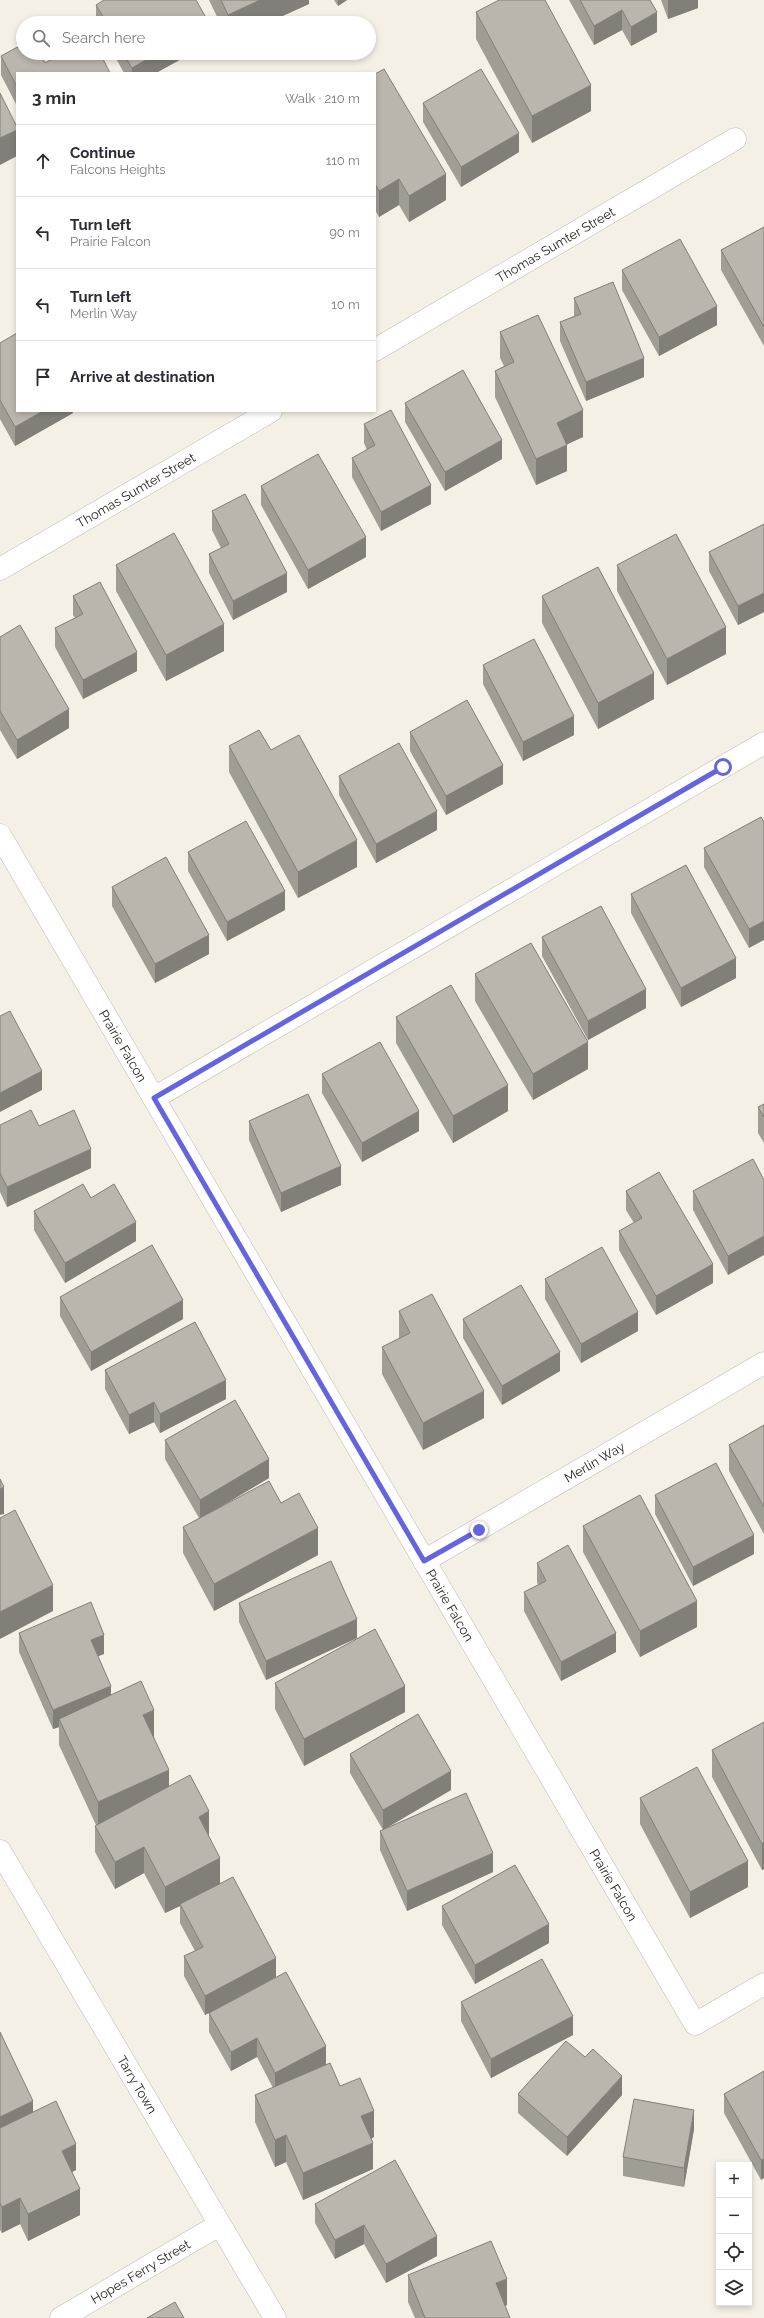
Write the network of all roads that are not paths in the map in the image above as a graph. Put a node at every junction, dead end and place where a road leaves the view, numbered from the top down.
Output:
1 (735, 139) dead end
2 (376, 349) edge
3 (269, 412) edge
4 (0, 570) edge
5 (764, 743) edge
6 (0, 835) edge
7 (154, 1098) junction
8 (764, 1363) edge
9 (424, 1561) junction
10 (0, 1851) edge
11 (764, 1984) edge
12 (219, 2225) junction
13 (61, 2318) edge
14 (275, 2318) edge

1 - 2 street, Thomas Sumter Street
3 - 4 street, Thomas Sumter Street
5 - 7 street
6 - 7 street, Prairie Falcon
7 - 9 street, Prairie Falcon
8 - 9 street, Merlin Way
9 - 11 street, Prairie Falcon
10 - 12 street, Tarry Town
12 - 13 street, Hopes Ferry Street
12 - 14 street, Tarry Town

